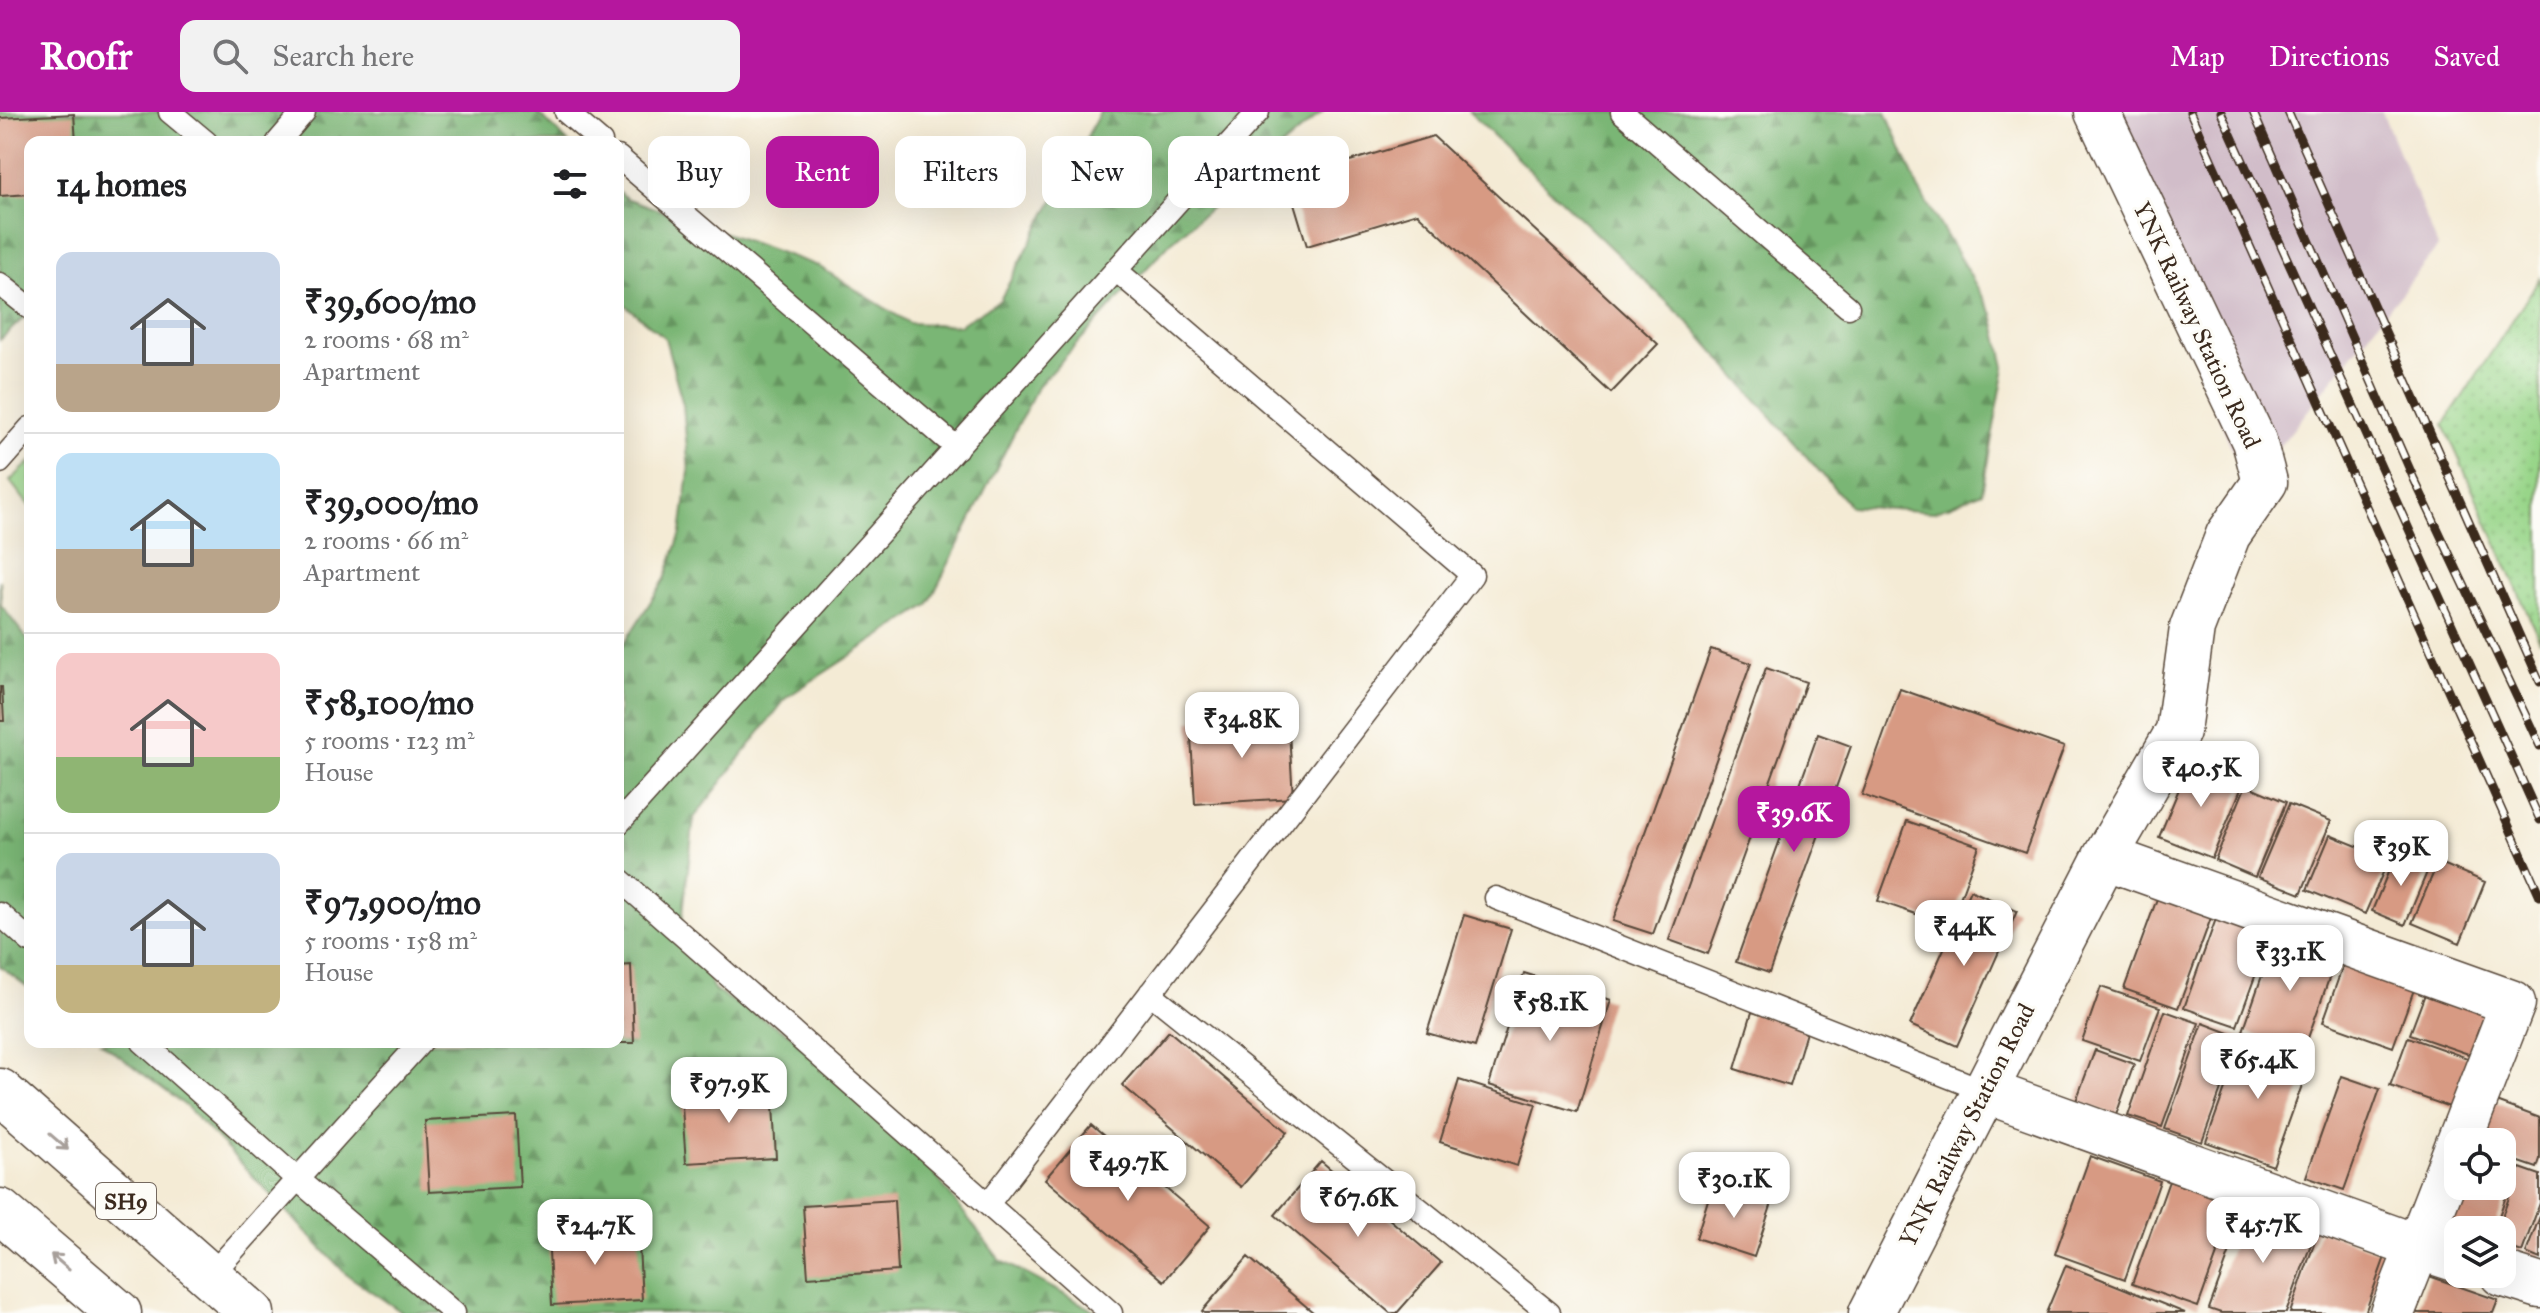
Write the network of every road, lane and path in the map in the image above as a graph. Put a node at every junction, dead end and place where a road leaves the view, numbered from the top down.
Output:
1 (170, 112) edge
2 (304, 112) edge
3 (566, 112) edge
4 (1258, 112) edge
5 (1622, 112) edge
6 (2097, 112) edge
7 (199, 136) edge
8 (283, 136) edge
9 (594, 136) edge
10 (624, 162) edge
11 (1117, 271) junction
12 (0, 284) edge
13 (24, 303) edge
14 (1848, 307) dead end
15 (24, 435) edge
16 (957, 448) junction
17 (0, 462) edge
18 (624, 817) edge
19 (2105, 857) junction
20 (624, 883) edge
21 (1496, 898) dead end
22 (0, 914) edge
23 (24, 936) edge
24 (1150, 993) junction
25 (150, 1048) edge
26 (416, 1048) edge
27 (0, 1091) edge
28 (1985, 1091) junction
29 (2464, 1128) edge
30 (297, 1179) junction
31 (2448, 1200) edge
32 (988, 1204) junction
33 (0, 1211) edge
34 (2438, 1253) edge
35 (211, 1275) junction
36 (2516, 1278) edge
37 (2540, 1286) edge
38 (119, 1313) edge
39 (252, 1313) edge
40 (454, 1313) edge
41 (1111, 1313) edge
42 (1549, 1313) edge
43 (1871, 1313) edge
44 (2392, 1313) edge

1 - 7 lane
2 - 8 lane
3 - 9 lane
4 - 11 lane
5 - 14 lane
6 - 19 street, YNK Railway Station Road
10 - 16 lane
11 - 16 lane
11 - 24 lane
12 - 13 lane
15 - 17 lane
16 - 18 lane
19 - 28 street, YNK Railway Station Road
19 - 29 street
20 - 32 lane
21 - 28 lane
22 - 23 lane
24 - 32 lane
24 - 42 lane
25 - 30 lane
26 - 30 lane
27 -> 35 street, SH9
28 - 34 street
28 - 43 street, YNK Railway Station Road
30 - 35 lane
30 - 40 lane
31 - 34 street
32 - 41 lane
38 -> 33 street
34 - 44 street
35 - 39 street, SH9
36 - 37 street

